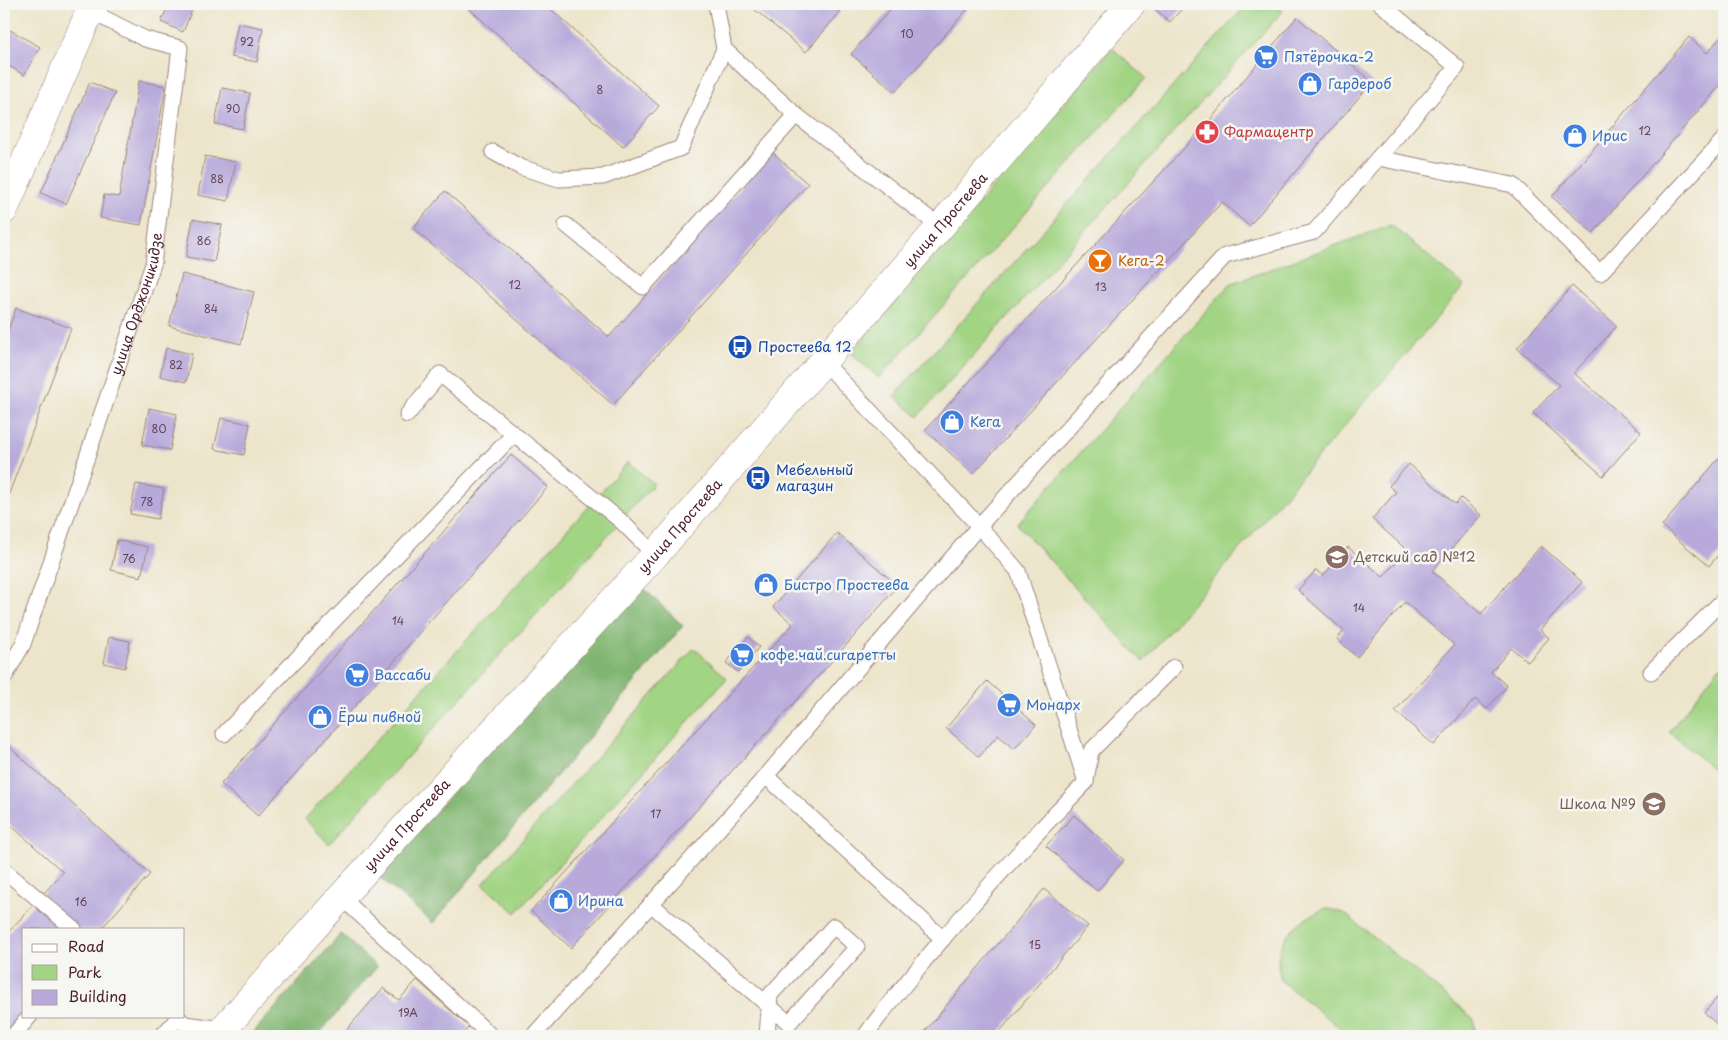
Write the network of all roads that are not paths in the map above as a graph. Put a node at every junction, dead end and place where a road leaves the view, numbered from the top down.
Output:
1 (716, 4) edge
2 (1131, 4) edge
3 (1381, 4) edge
4 (93, 7) edge
5 (724, 49) junction
6 (796, 115) junction
7 (1724, 140) edge
8 (493, 152) dead end
9 (1378, 158) junction
10 (4, 210) edge
11 (566, 225) dead end
12 (940, 227) junction
13 (823, 361) junction
14 (407, 415) dead end
15 (514, 434) junction
16 (979, 526) junction
17 (655, 555) junction
18 (1724, 599) edge
19 (1174, 667) dead end
20 (1650, 672) dead end
21 (4, 678) edge
22 (224, 734) dead end
23 (766, 776) junction
24 (1086, 782) junction
25 (4, 872) edge
26 (341, 897) junction
27 (651, 904) junction
28 (73, 928) edge
29 (943, 939) junction
30 (770, 1006) junction
31 (28, 1018) edge
32 (176, 1018) edge
33 (178, 1018) edge
34 (220, 1032) edge
35 (13, 1036) edge
36 (162, 1036) edge
37 (491, 1036) edge
38 (533, 1036) edge
39 (767, 1036) edge
40 (865, 1036) edge

1 - 5 lane
2 - 12 street, улица Простеева
3 - 9 lane
4 - 10 street, улица Орджоникидзе
4 - 21 lane, улица Орджоникидзе
5 - 6 lane
5 - 8 lane
6 - 11 lane
6 - 12 lane
7 - 9 lane
9 - 16 lane
12 - 13 street, улица Простеева
13 - 16 lane
13 - 17 street, улица Простеева
14 - 15 lane
15 - 17 lane
15 - 22 lane
16 - 23 lane
16 - 24 lane
17 - 26 street, улица Простеева
18 - 20 lane
19 - 24 lane
23 - 27 lane
23 - 29 lane
24 - 29 lane
25 - 28 lane
26 - 34 street, улица Простеева
26 - 37 lane
27 - 30 lane
27 - 38 lane
29 - 40 lane
30 - 30 lane
30 - 39 lane
31 - 35 lane
32 - 36 lane
33 - 34 lane

